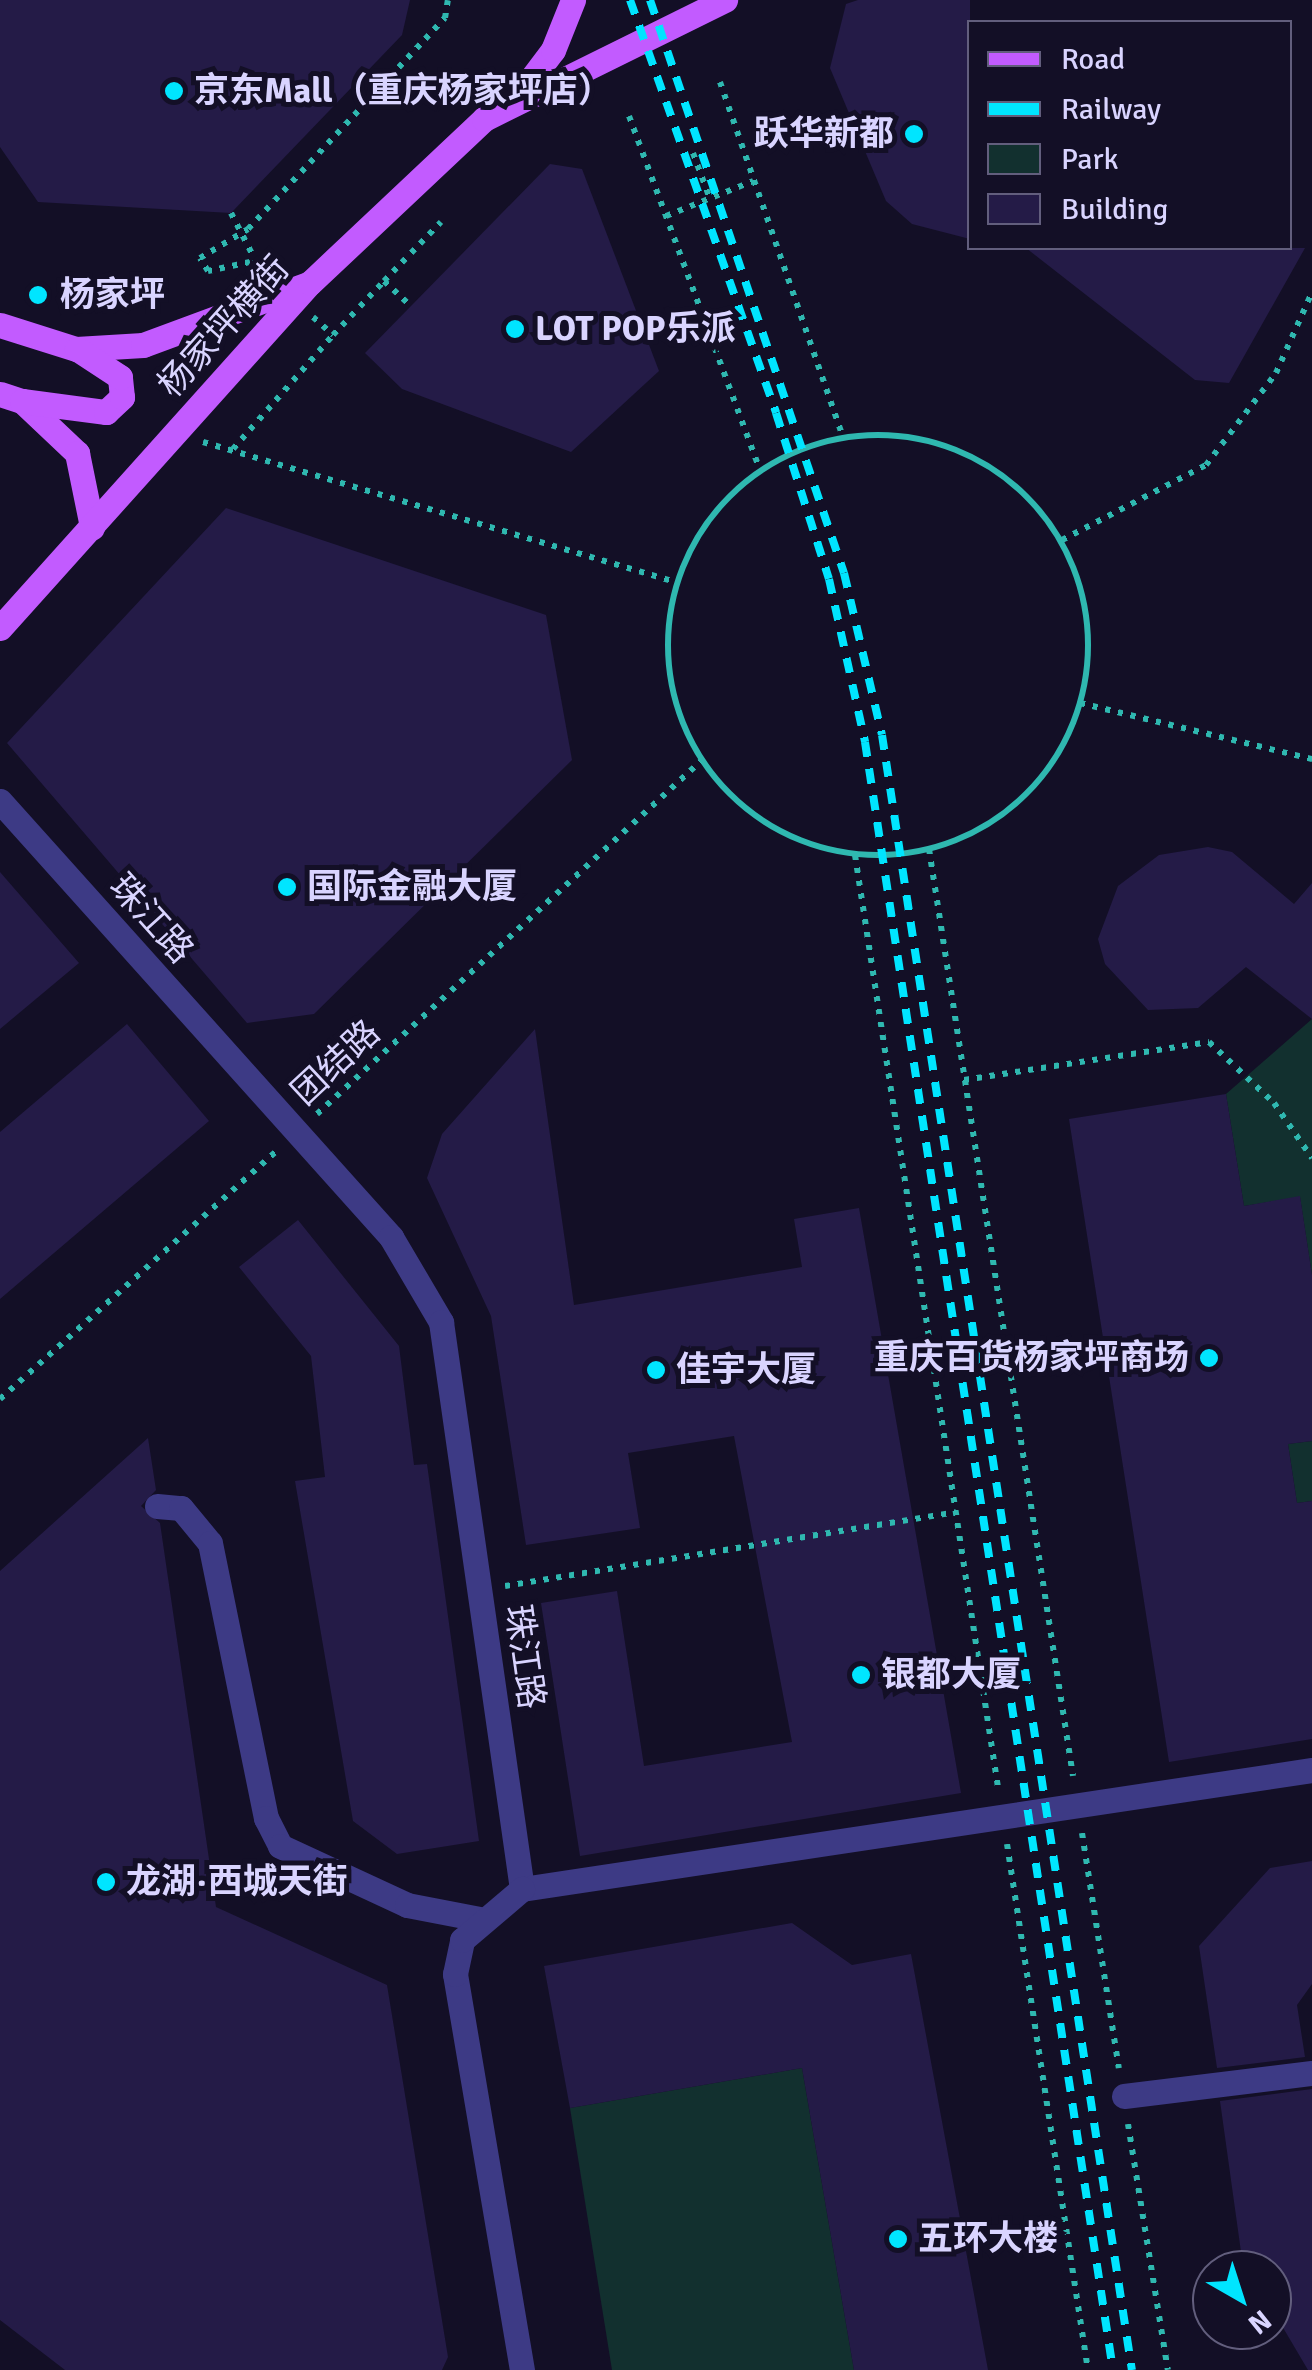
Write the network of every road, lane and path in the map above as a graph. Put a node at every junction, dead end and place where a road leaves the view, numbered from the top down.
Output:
1 (448, 0) edge
2 (573, 0) edge
3 (725, 0) edge
4 (720, 82) dead end
5 (520, 94) junction
6 (629, 116) dead end
7 (693, 153) dead end
8 (754, 181) junction
9 (710, 198) junction
10 (666, 216) junction
11 (441, 222) dead end
12 (250, 262) dead end
13 (384, 281) dead end
14 (310, 283) junction
15 (1312, 292) edge
16 (0, 324) edge
17 (334, 336) dead end
18 (76, 348) junction
19 (11, 398) edge
20 (174, 434) junction
21 (843, 438) junction
22 (233, 449) junction
23 (760, 470) junction
24 (92, 527) junction
25 (1062, 540) junction
26 (676, 582) junction
27 (0, 628) edge
28 (1080, 703) junction
29 (1312, 758) edge
30 (702, 760) junction
31 (0, 801) edge
32 (929, 849) junction
33 (855, 855) junction
34 (964, 1080) junction
35 (296, 1134) junction
36 (1312, 1158) edge
37 (0, 1400) edge
38 (158, 1506) dead end
39 (956, 1512) junction
40 (479, 1590) junction
41 (1312, 1770) edge
42 (1078, 1806) junction
43 (1003, 1818) junction
44 (522, 1889) junction
45 (480, 1919) junction
46 (1312, 2073) edge
47 (1124, 2096) junction
48 (522, 2370) edge
49 (1088, 2370) edge
50 (1168, 2370) edge

1 - 12 path
2 - 5 main road
3 - 5 main road
4 - 8 path
5 - 14 main road, 杨家坪横街
6 - 10 path
7 - 9 path
8 - 9 path
8 - 21 path
9 - 10 path
10 - 23 path
11 - 13 path
14 - 18 main road
14 - 20 main road, 杨家坪横街
15 - 25 path
16 - 18 main road
17 - 22 path
18 - 19 main road
19 - 24 main road
20 - 22 path
20 - 24 main road, 杨家坪横街
21 - 23 path
21 - 25 path
22 - 26 path
23 - 26 path
24 - 27 main road, 杨家坪横街
25 - 28 path
26 - 30 path
28 - 29 path
28 - 32 path
30 - 33 path
30 - 35 path, 团结路
31 - 35 street, 珠江路
32 - 33 path
32 - 34 path
33 - 39 path
34 - 36 path
34 - 42 path
35 - 37 path, 团结路
35 - 40 street, 珠江路
38 - 45 street
39 - 40 path
39 - 43 path
40 - 44 street, 珠江路
41 - 42 street
42 - 43 street
42 - 47 path
43 - 44 street
43 - 49 path
44 - 45 street
45 - 48 street
46 - 47 street
47 - 50 path

